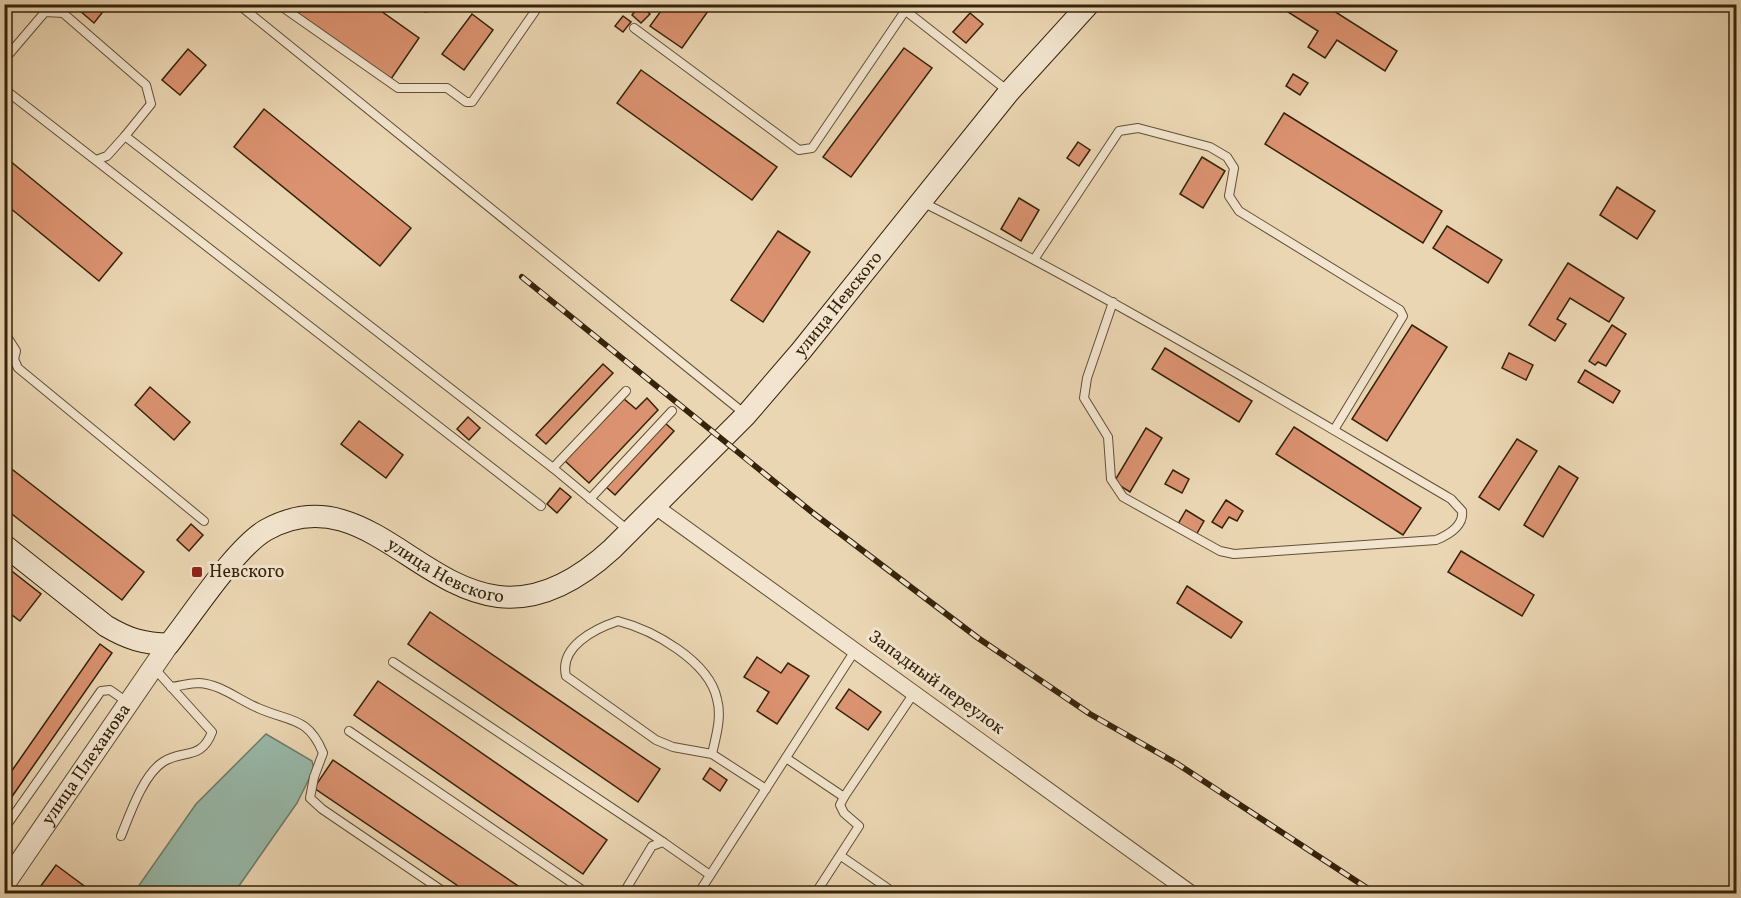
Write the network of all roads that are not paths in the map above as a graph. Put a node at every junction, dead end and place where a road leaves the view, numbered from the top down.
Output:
1 (238, 4) edge
2 (278, 4) edge
3 (540, 4) edge
4 (897, 4) edge
5 (1089, 4) edge
6 (43, 8) edge
7 (905, 11) junction
8 (634, 28) dead end
9 (4, 60) edge
10 (4, 89) edge
11 (1009, 92) junction
12 (125, 136) junction
13 (96, 160) junction
14 (920, 201) junction
15 (1035, 258) junction
16 (1113, 302) junction
17 (4, 332) edge
18 (626, 391) dead end
19 (672, 411) dead end
20 (746, 415) junction
21 (1334, 430) junction
22 (553, 468) junction
23 (590, 499) junction
24 (542, 506) dead end
25 (656, 507) junction
26 (204, 521) dead end
27 (630, 532) junction
28 (4, 545) edge
29 (169, 644) junction
30 (856, 650) junction
31 (393, 662) dead end
32 (153, 667) junction
33 (171, 687) junction
34 (915, 692) junction
35 (129, 703) junction
36 (349, 731) dead end
37 (712, 754) junction
38 (786, 758) junction
39 (766, 789) junction
40 (844, 796) junction
41 (4, 829) edge
42 (121, 836) dead end
43 (663, 842) junction
44 (841, 856) junction
45 (710, 875) junction
46 (4, 885) edge
47 (447, 894) edge
48 (588, 894) edge
49 (623, 894) edge
50 (698, 894) edge
51 (815, 894) edge
52 (896, 894) edge
53 (1192, 894) edge

1 - 20 lane
2 - 3 lane
4 - 7 lane
5 - 11 main road, улица Невского
6 - 9 lane
6 - 12 lane
7 - 8 lane
7 - 11 lane
10 - 13 lane
11 - 14 main road, улица Невского
12 - 13 lane
12 - 22 lane
13 - 24 lane
14 - 15 lane
14 - 20 main road, улица Невского
15 - 16 lane
15 - 21 lane
16 - 21 lane
16 - 21 lane
17 - 26 lane
18 - 22 lane
19 - 23 lane
20 - 25 main road, улица Невского
22 - 23 lane
23 - 27 lane
25 - 27 main road, улица Невского
25 - 30 street, Западный переулок
27 - 29 main road, улица Невского
28 - 29 main road
29 - 32 street, улица Плеханова
30 - 34 street, Западный переулок
30 - 38 lane
31 - 43 lane
32 - 33 lane
32 - 35 street, улица Плеханова
33 - 42 lane
33 - 47 lane
34 - 40 lane
34 - 53 street, Западный переулок
35 - 41 lane
35 - 46 street, улица Плеханова
36 - 48 lane
37 - 37 lane
37 - 39 lane
38 - 39 lane
38 - 40 lane
39 - 45 lane
40 - 44 lane
43 - 45 lane
43 - 49 lane
44 - 51 lane
44 - 52 lane
45 - 50 lane

